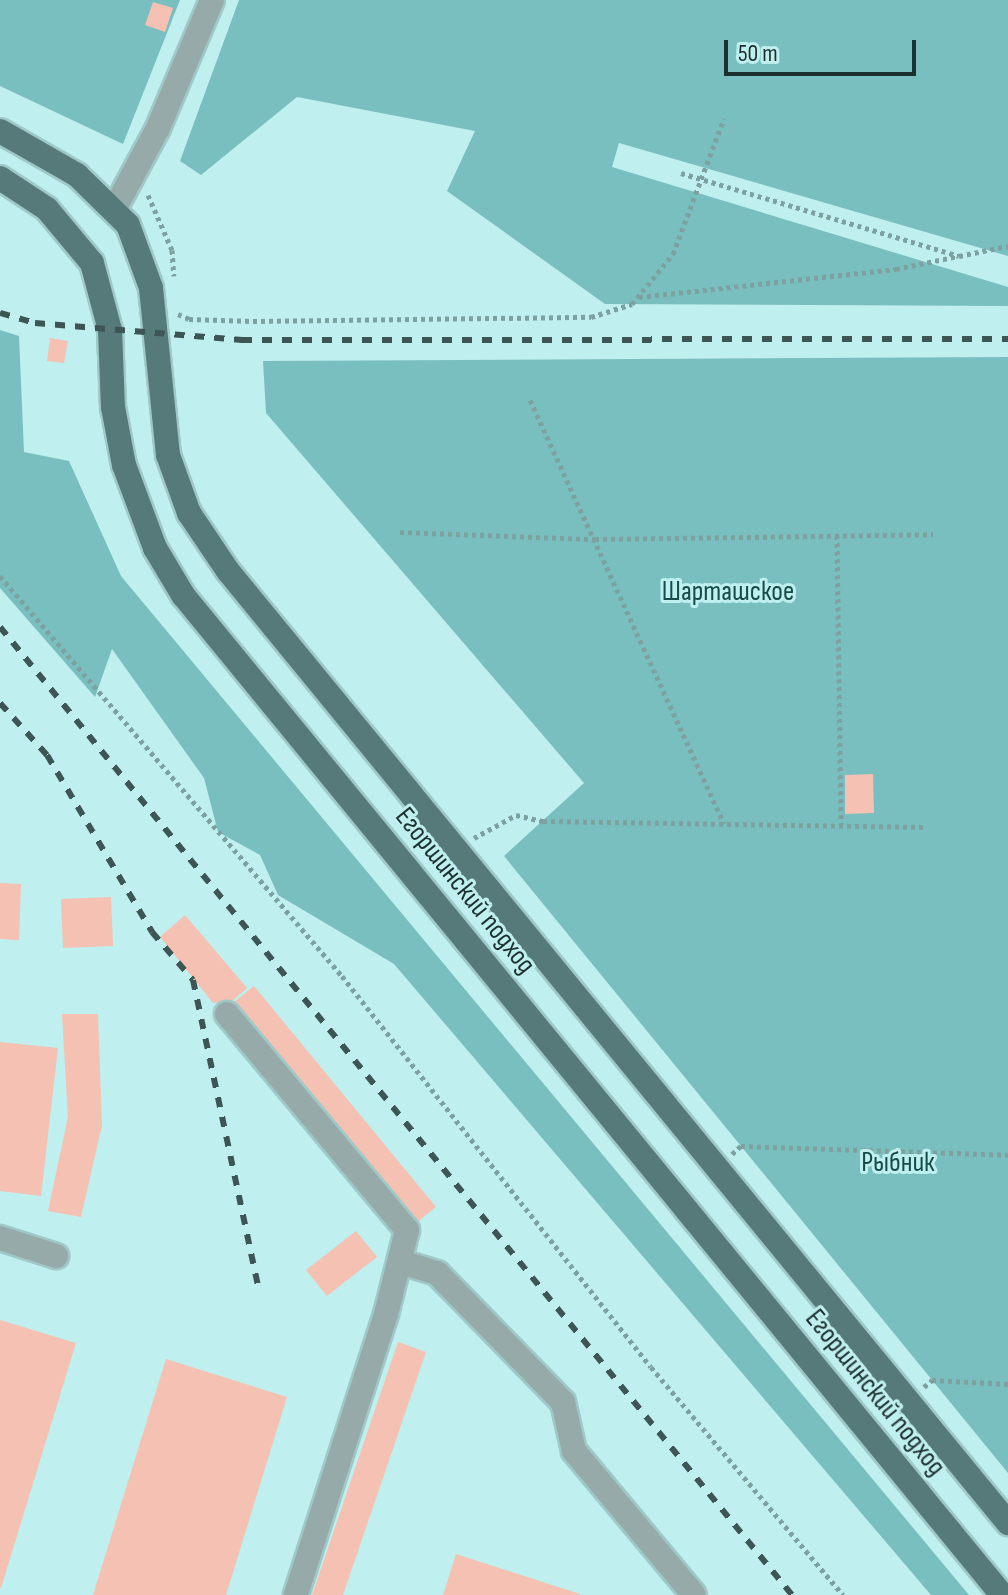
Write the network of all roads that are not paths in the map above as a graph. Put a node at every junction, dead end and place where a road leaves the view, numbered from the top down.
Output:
1 (212, 0) edge
2 (0, 131) edge
3 (0, 178) edge
4 (115, 208) junction
5 (227, 1014) dead end
6 (0, 1238) edge
7 (56, 1256) dead end
8 (401, 1262) junction
9 (1008, 1523) edge
10 (296, 1595) edge
11 (694, 1595) edge
12 (1002, 1595) edge

1 - 4 street
2 - 4 main road, Егоршинский подход
3 - 12 main road, Егоршинский подход
4 - 9 main road, Егоршинский подход
5 - 8 street
6 - 7 street
8 - 10 street
8 - 11 street

